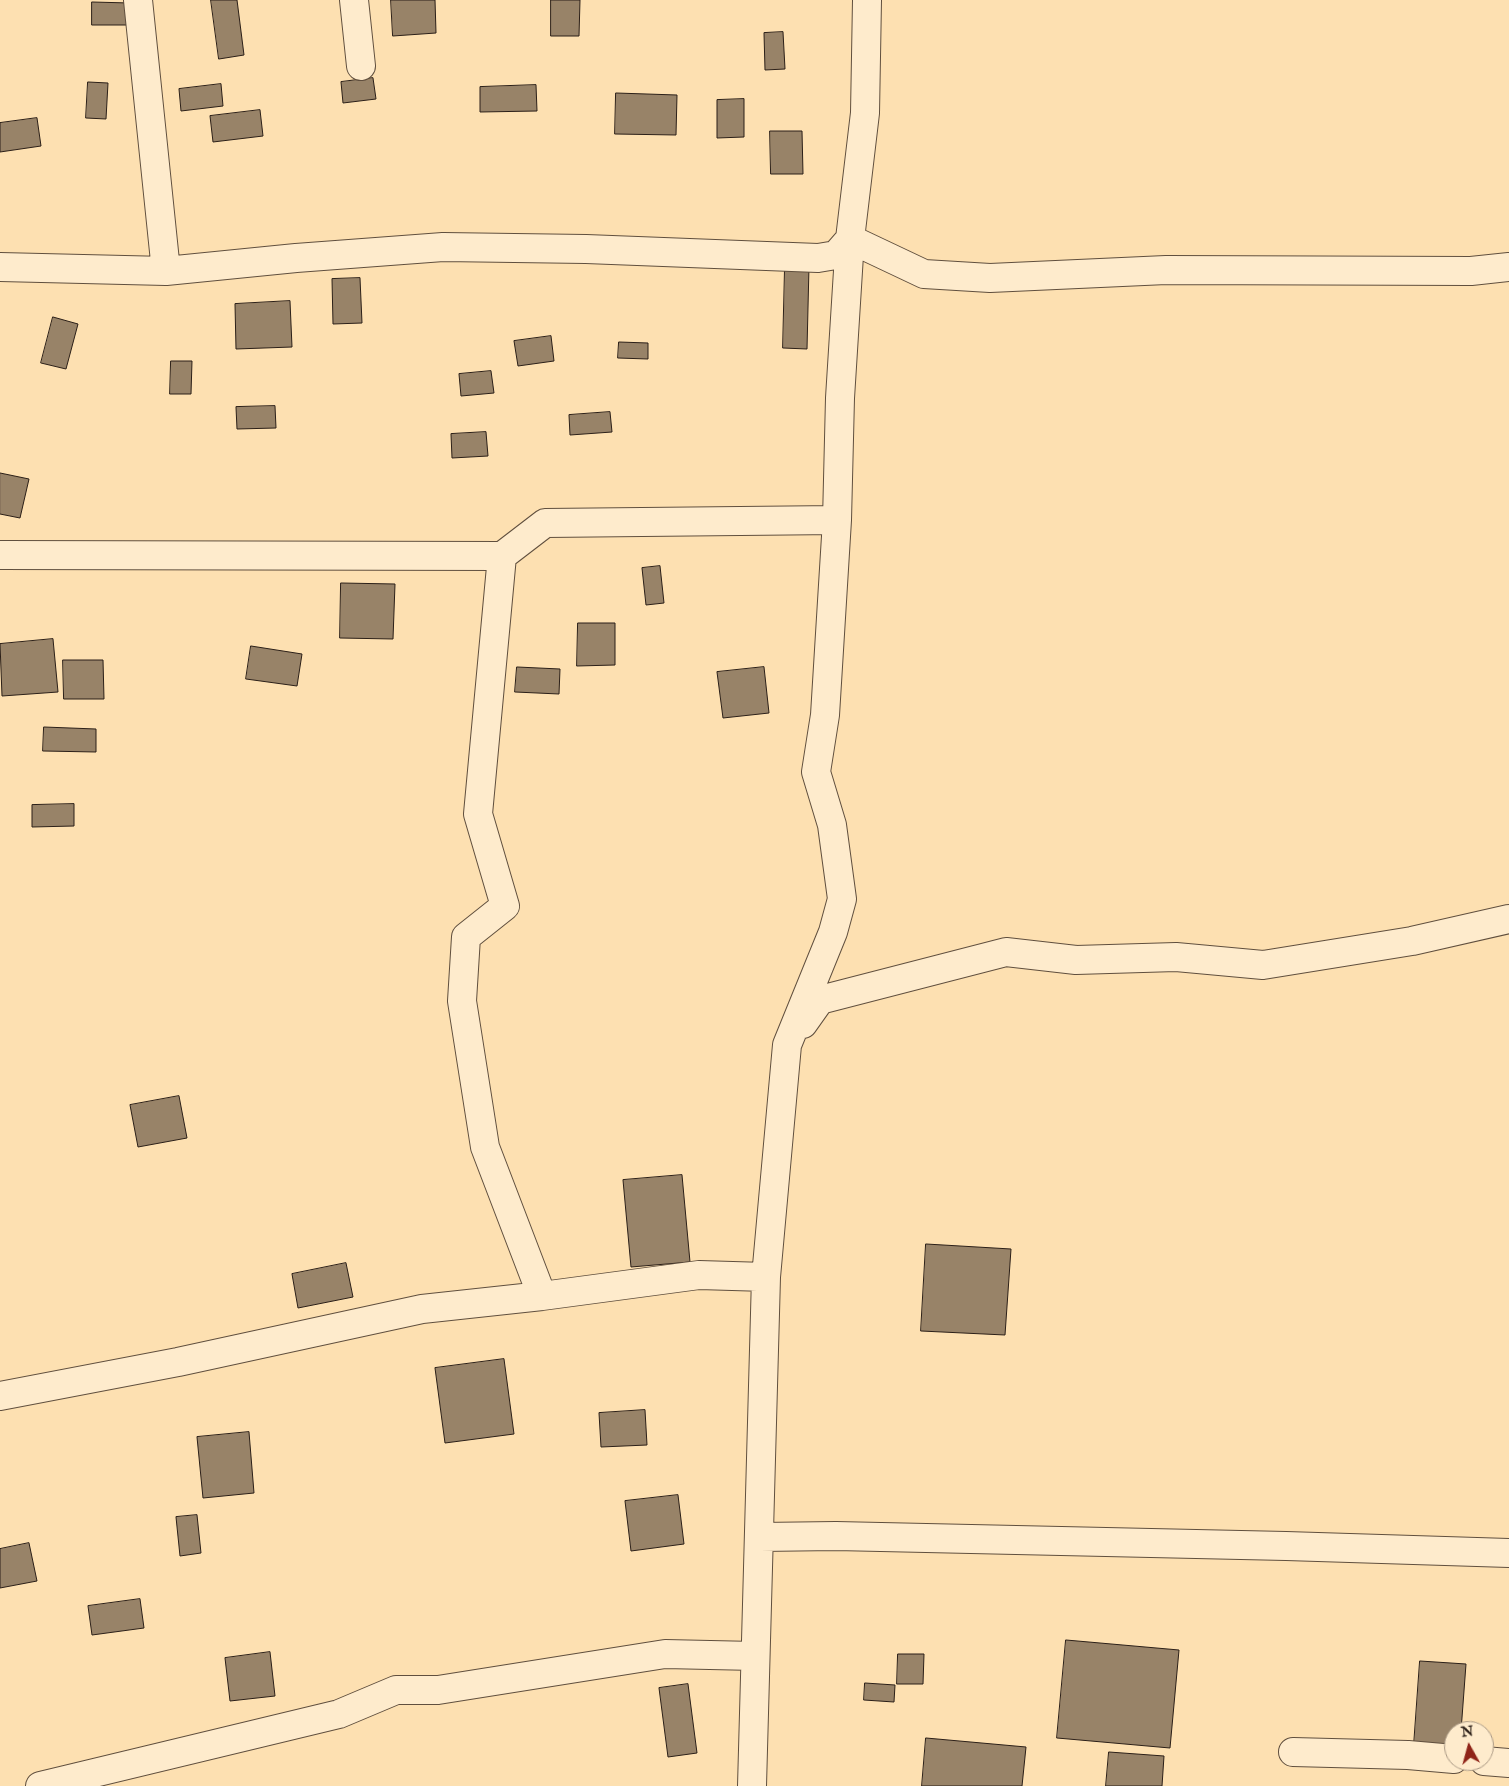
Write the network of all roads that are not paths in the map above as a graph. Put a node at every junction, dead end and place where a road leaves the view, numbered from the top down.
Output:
1 (138, 0) edge
2 (354, 0) edge
3 (867, 0) edge
4 (362, 66) dead end
5 (850, 239) junction
6 (0, 267) edge
7 (1509, 267) edge
8 (166, 272) junction
9 (836, 520) junction
10 (0, 556) edge
11 (502, 556) junction
12 (1509, 919) edge
13 (788, 1045) junction
14 (766, 1277) junction
15 (542, 1296) junction
16 (0, 1396) edge
17 (760, 1537) junction
18 (1509, 1553) edge
19 (755, 1656) junction
20 (1293, 1752) dead end
21 (1444, 1757) edge
22 (1494, 1762) edge
23 (1509, 1763) edge
24 (40, 1786) edge
25 (752, 1786) edge

1 - 8 street
2 - 4 street
3 - 5 street
5 - 7 street
5 - 8 street
5 - 9 street
6 - 8 street
9 - 11 street
9 - 13 street
10 - 11 street
11 - 15 street
12 - 13 street
13 - 14 street
14 - 15 street
14 - 17 street
15 - 16 street
17 - 18 street
17 - 19 street
19 - 24 street
19 - 25 street
20 - 21 street
22 - 23 street

